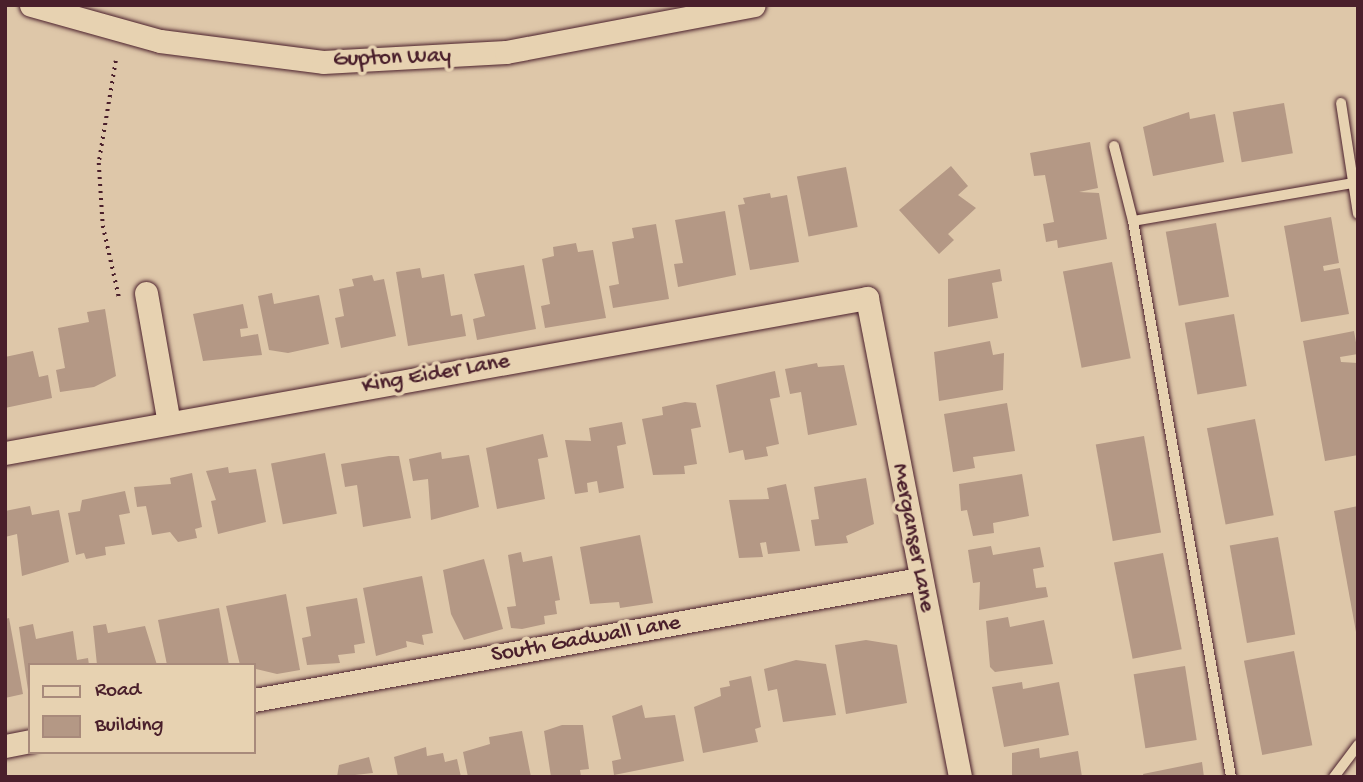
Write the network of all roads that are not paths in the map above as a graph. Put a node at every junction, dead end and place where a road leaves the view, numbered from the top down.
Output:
1 (31, 5) edge
2 (754, 5) edge
3 (1341, 103) dead end
4 (1114, 146) dead end
5 (1352, 183) junction
6 (1358, 214) edge
7 (1133, 221) junction
8 (146, 293) dead end
9 (867, 298) joint
10 (169, 423) junction
11 (5, 453) edge
12 (919, 579) junction
13 (256, 700) edge
14 (28, 741) edge
15 (1358, 745) edge
16 (5, 746) edge
17 (960, 777) edge
18 (1231, 777) edge
19 (1334, 777) edge

1 - 2 street, Gupton Way
3 - 5 lane
4 - 7 lane
5 - 6 lane
5 - 7 lane
7 - 18 lane
8 - 10 street
9 - 10 street, King Eider Lane
9 - 12 street, Merganser Lane
10 - 11 street, King Eider Lane
12 - 13 street, South Gadwall Lane
12 - 17 street, Merganser Lane
14 - 16 street
15 - 19 lane

